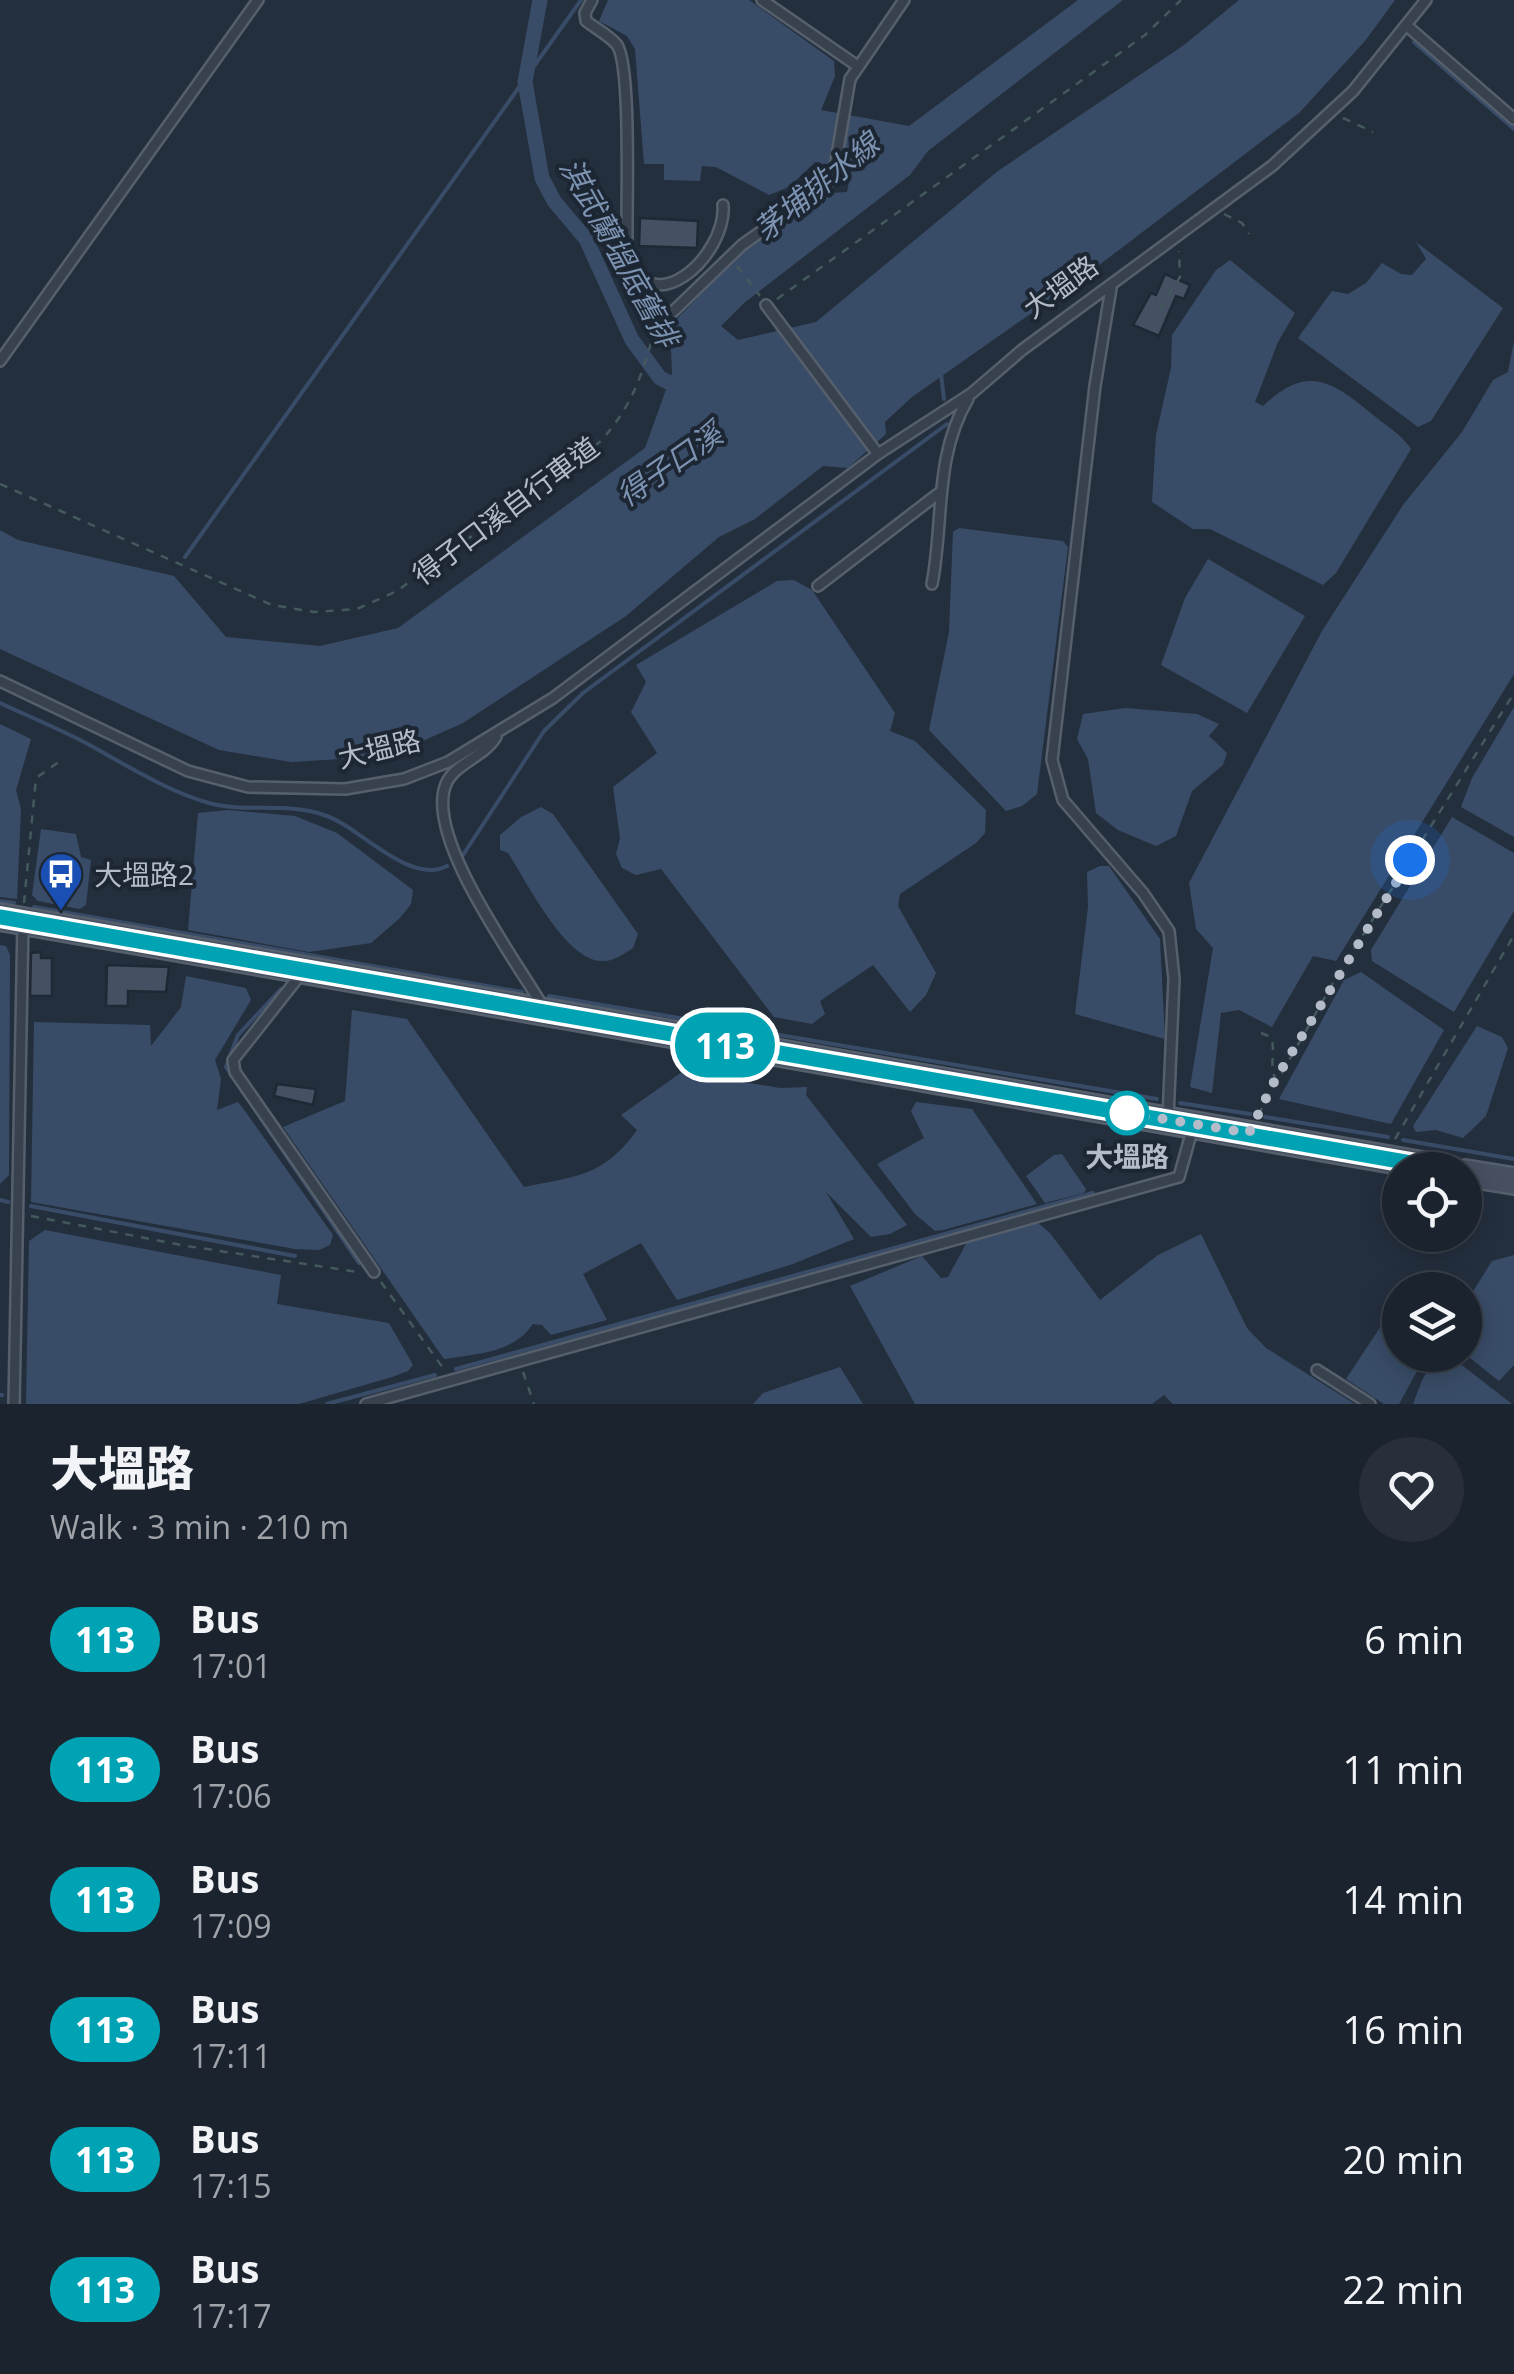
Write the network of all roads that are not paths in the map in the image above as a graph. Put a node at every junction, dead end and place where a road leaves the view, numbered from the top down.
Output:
1 (258, 0) edge
2 (592, 0) edge
3 (762, 0) edge
4 (904, 0) edge
5 (1426, 0) edge
6 (1406, 25) junction
7 (856, 65) junction
8 (1514, 119) edge
9 (724, 205) dead end
10 (1111, 288) junction
11 (766, 304) road end
12 (655, 329) road end
13 (0, 361) edge
14 (972, 392) junction
15 (878, 454) junction
16 (939, 493) junction
17 (932, 584) dead end
18 (818, 586) dead end
19 (0, 682) edge
20 (497, 735) junction
21 (12, 919) edge
22 (303, 972) junction
23 (547, 1014) junction
24 (1181, 1122) junction
25 (1382, 1158) edge
26 (1482, 1176) edge
27 (1514, 1182) edge
28 (374, 1272) road end
29 (1317, 1370) dead end
30 (14, 1404) edge
31 (366, 1404) edge
32 (1370, 1404) edge

1 - 13 lane
2 - 9 lane
3 - 7 lane
4 - 7 lane
5 - 6 lane, 大塭路
6 - 8 lane
6 - 10 lane, 大塭路
7 - 12 lane
10 - 14 lane, 大塭路
10 - 24 lane
11 - 15 lane
14 - 15 lane, 大塭路
14 - 16 lane
15 - 20 lane, 大塭路
16 - 17 lane
16 - 18 lane
19 - 20 lane, 大塭路
20 - 23 lane
21 - 22 street
21 - 30 lane
22 - 23 street
22 - 28 lane
23 - 24 street
24 - 25 street
24 - 31 lane
26 - 27 street
29 - 32 lane

